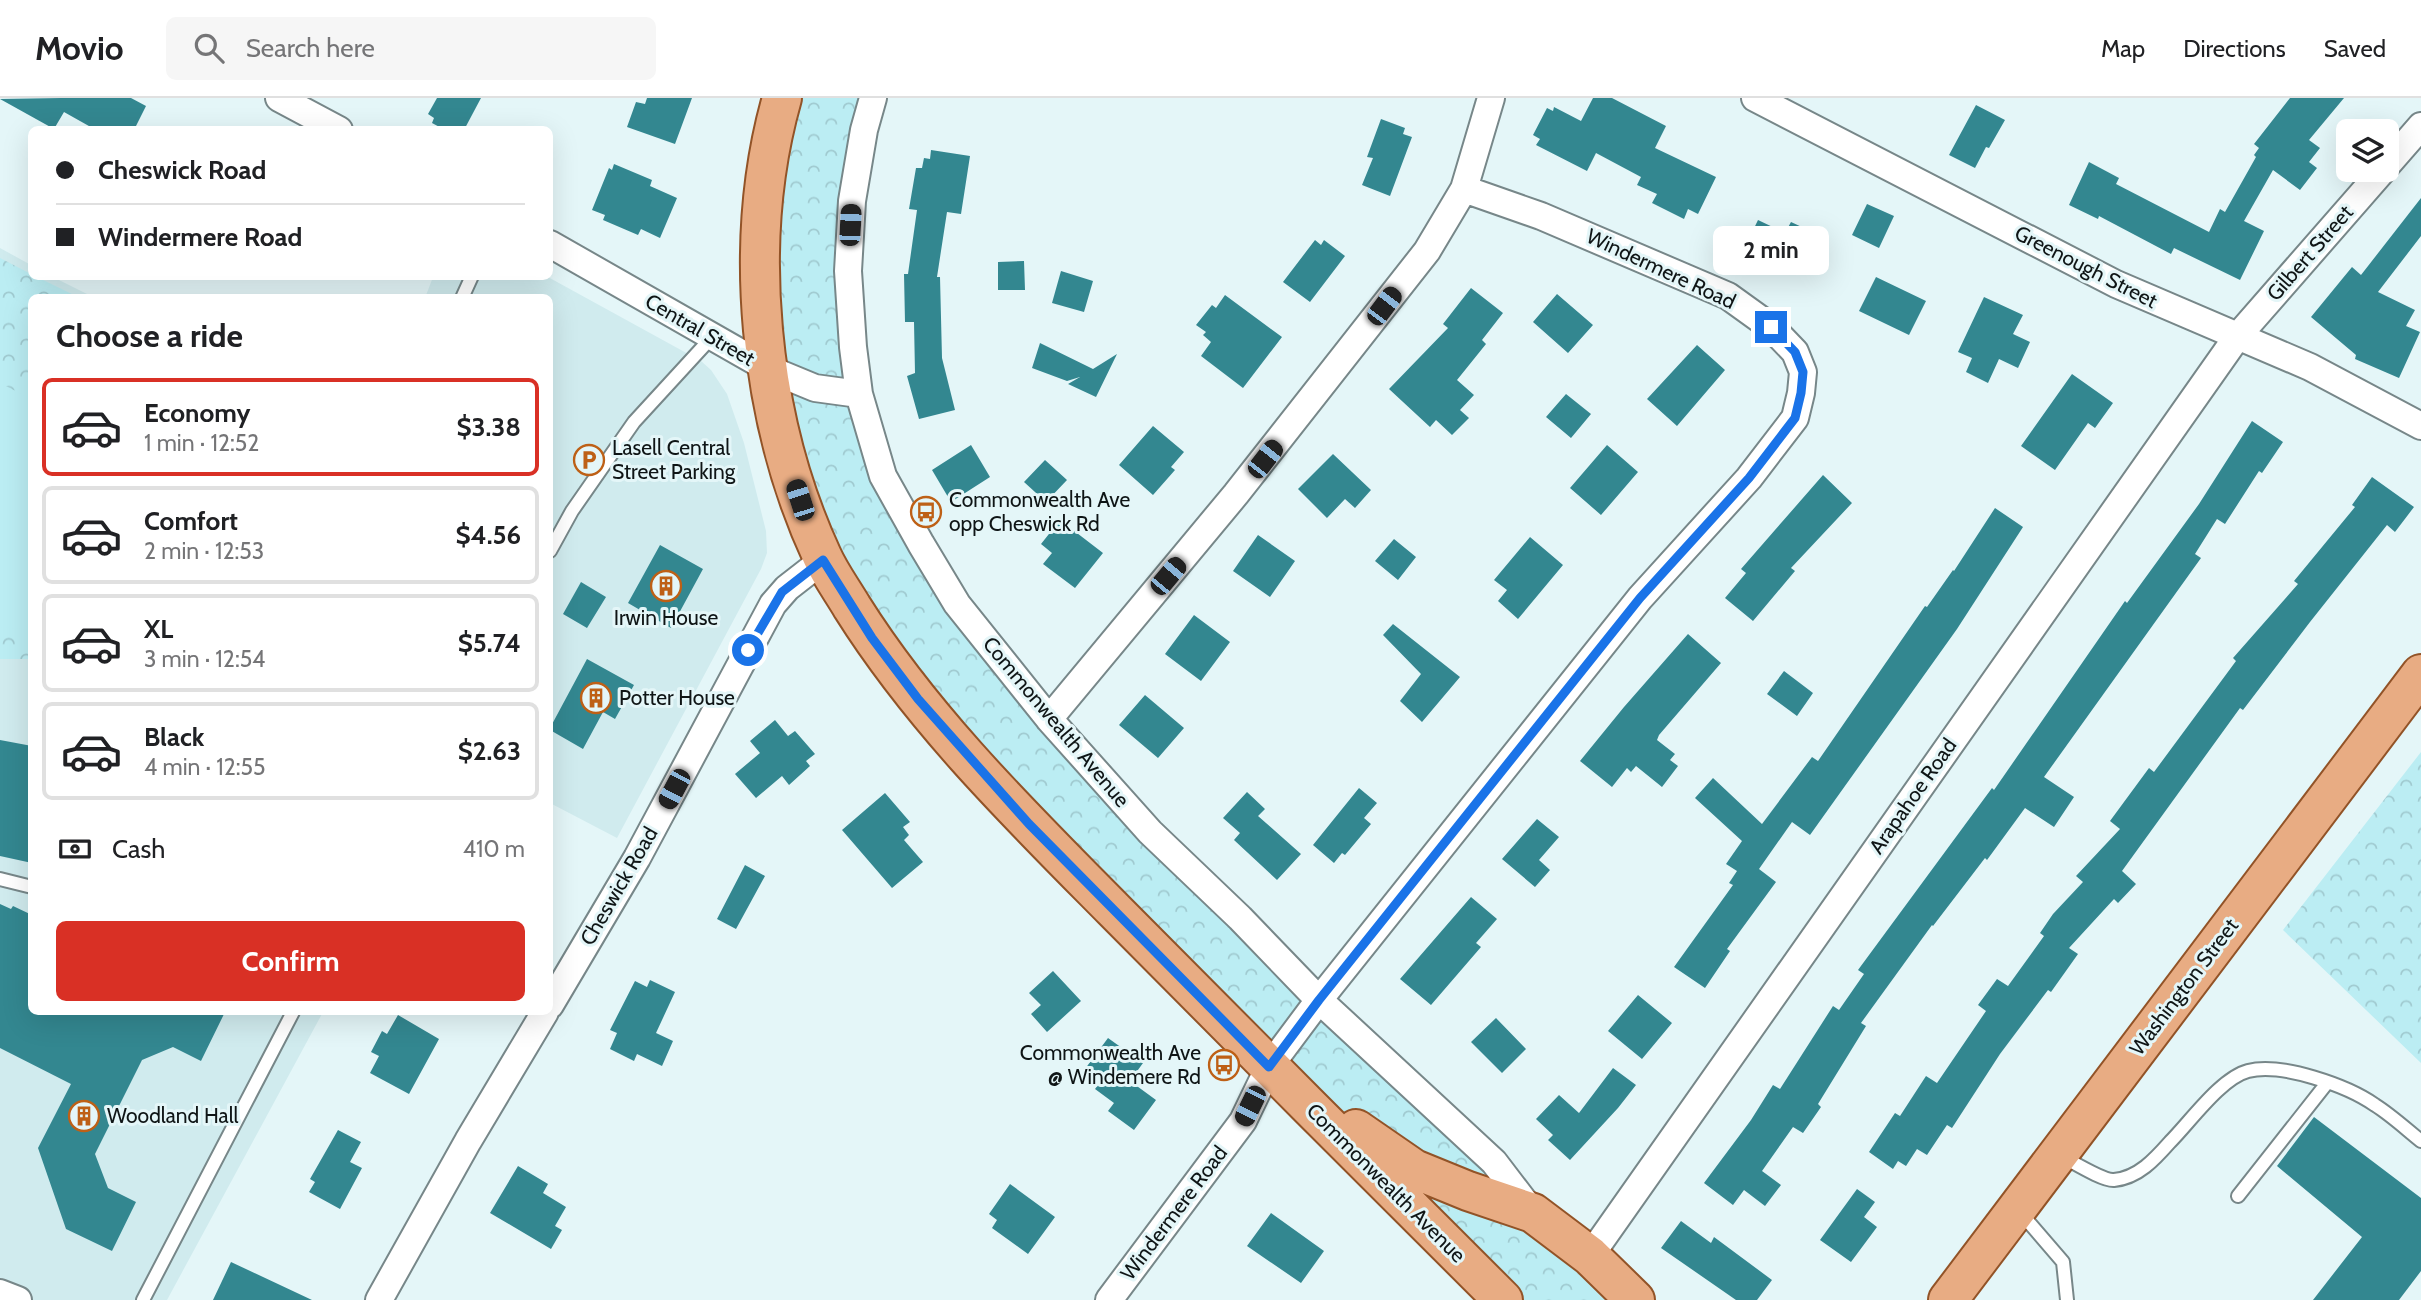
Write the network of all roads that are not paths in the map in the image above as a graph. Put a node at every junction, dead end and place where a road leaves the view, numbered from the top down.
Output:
1 (279, 98) edge
2 (782, 98) edge
3 (873, 98) edge
4 (1491, 98) edge
5 (1755, 98) edge
6 (2421, 125) edge
7 (332, 126) edge
8 (2399, 151) edge
9 (2372, 182) edge
10 (1464, 189) junction
11 (553, 246) edge
12 (712, 337) junction
13 (2237, 337) junction
14 (769, 369) junction
15 (859, 394) junction
16 (2421, 426) edge
17 (553, 546) edge
18 (823, 560) junction
19 (2421, 674) edge
20 (1049, 719) junction
21 (0, 879) edge
22 (28, 886) edge
23 (553, 999) edge
24 (1319, 1000) junction
25 (291, 1015) edge
26 (543, 1015) edge
27 (1269, 1067) junction
28 (2327, 1083) junction
29 (2421, 1141) edge
30 (2058, 1154) junction
31 (2238, 1196) dead end
32 (2018, 1209) junction
33 (1533, 1213) junction
34 (1590, 1256) junction
35 (0, 1293) edge
36 (18, 1300) edge
37 (143, 1300) edge
38 (379, 1300) edge
39 (1109, 1300) edge
40 (1503, 1300) edge
41 (1635, 1300) edge
42 (1948, 1300) edge
43 (2067, 1300) edge

1 - 7 street
2 - 14 main road, Commonwealth Avenue
3 - 15 street, Commonwealth Avenue
4 - 10 street
5 - 13 street, Greenough Street
6 - 8 street
9 - 13 street, Gilbert Street
10 - 20 street
10 - 24 street, Windermere Road
11 - 12 street, Central Street
12 - 14 street, Central Street
12 - 17 lane
13 - 16 street, Greenough Street
13 - 34 street, Arapahoe Road
14 - 15 street, Central Street
14 - 18 main road, Commonwealth Avenue
15 - 20 street, Commonwealth Avenue
18 - 23 street, Cheswick Road
18 - 27 main road, Commonwealth Avenue
19 - 30 main road, Washington Street
20 - 24 street, Commonwealth Avenue
21 - 22 lane
24 - 27 street, Windermere Road
24 - 33 street, Commonwealth Avenue
25 - 37 lane
26 - 38 street
27 - 33 main road, Commonwealth Avenue
27 - 39 street, Windermere Road
27 - 40 main road, Commonwealth Avenue
28 - 29 lane
28 - 30 lane
28 - 31 lane
30 - 32 main road, Washington Street
32 - 42 main road, Washington Street
32 - 43 lane
33 - 34 main road, Commonwealth Avenue
34 - 41 main road, Commonwealth Avenue
35 - 36 street

